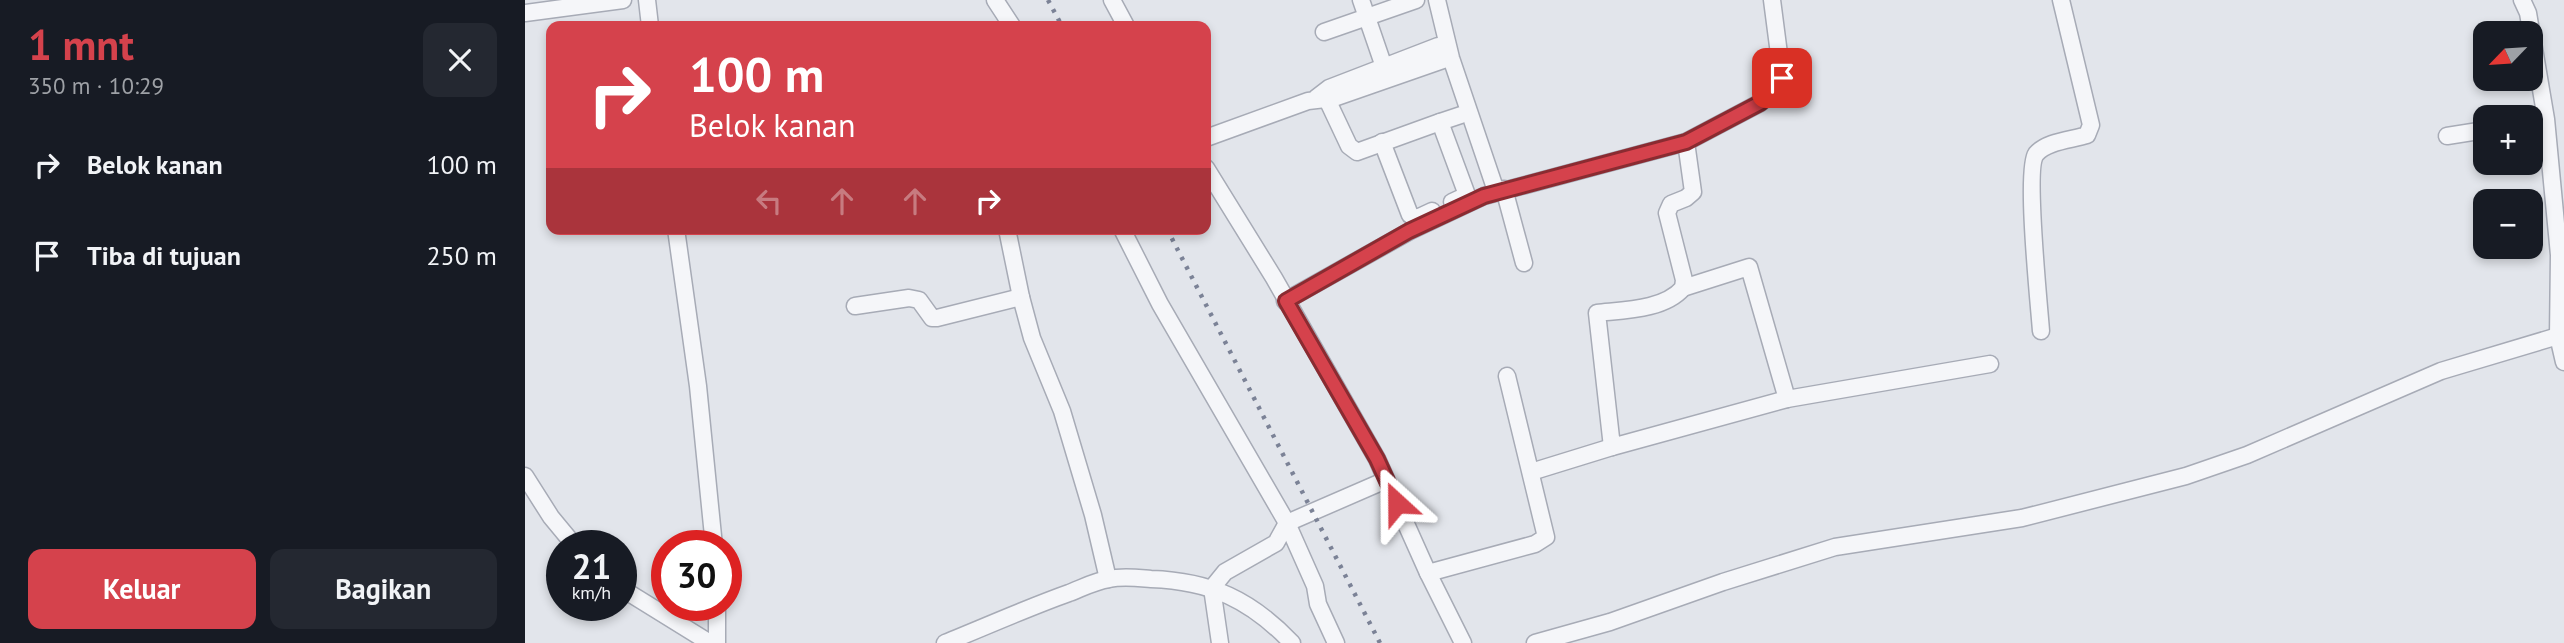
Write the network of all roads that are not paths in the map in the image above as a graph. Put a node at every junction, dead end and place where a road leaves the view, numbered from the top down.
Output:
1 (623, 0) edge
2 (647, 0) edge
3 (995, 0) edge
4 (1112, 0) edge
5 (1361, 0) edge
6 (1416, 0) edge
7 (1437, 0) edge
8 (1772, 0) edge
9 (2061, 0) edge
10 (2525, 0) edge
11 (525, 13) edge
12 (1367, 18) junction
13 (649, 21) edge
14 (1009, 21) edge
15 (1123, 21) edge
16 (1324, 32) dead end
17 (1322, 96) junction
18 (2537, 105) edge
19 (1461, 115) dead end
20 (1440, 122) junction
21 (2473, 132) edge
22 (1211, 136) edge
23 (2447, 136) dead end
24 (1382, 142) junction
25 (1686, 142) junction
26 (2543, 148) edge
27 (1211, 176) edge
28 (1500, 190) junction
29 (677, 235) edge
30 (1008, 235) edge
31 (1125, 235) edge
32 (2562, 254) edge
33 (1524, 263) dead end
34 (1683, 288) junction
35 (1021, 297) junction
36 (1286, 301) junction
37 (855, 306) dead end
38 (2041, 331) dead end
39 (2561, 336) edge
40 (2564, 362) edge
41 (1990, 364) dead end
42 (1507, 376) dead end
43 (1787, 399) junction
44 (1612, 447) junction
45 (1531, 472) junction
46 (525, 477) edge
47 (1386, 480) junction
48 (1287, 523) junction
49 (562, 530) edge
50 (712, 530) edge
51 (1428, 573) junction
52 (1108, 579) junction
53 (1212, 588) junction
54 (637, 598) edge
55 (717, 621) edge
56 (710, 643) edge
57 (717, 643) edge
58 (946, 643) edge
59 (1220, 643) edge
60 (1292, 643) edge
61 (1336, 643) edge
62 (1463, 643) edge
63 (1535, 643) edge

1 - 11 street
2 - 13 street
3 - 14 street
4 - 15 street
5 - 12 street
6 - 12 street
7 - 28 street
8 - 25 street
9 - 38 street
10 - 18 street
12 - 16 street
12 - 17 street
17 - 22 street
17 - 24 street
19 - 20 street
20 - 24 street
20 - 24 street
21 - 23 street
25 - 28 street
25 - 34 street
26 - 32 street
27 - 36 street
28 - 33 street
28 - 36 street
29 - 50 street
30 - 35 street
31 - 48 street
32 - 39 street
34 - 43 street
34 - 44 street
35 - 37 street
35 - 52 street
36 - 47 street
39 - 40 street
39 - 63 street
41 - 43 street
42 - 45 street
43 - 44 street
44 - 45 street
45 - 51 street
46 - 49 street
47 - 48 street
47 - 51 street
48 - 53 street
48 - 61 street
51 - 62 street
52 - 53 street
52 - 58 street
53 - 59 street
53 - 60 street
54 - 56 street
55 - 57 street

